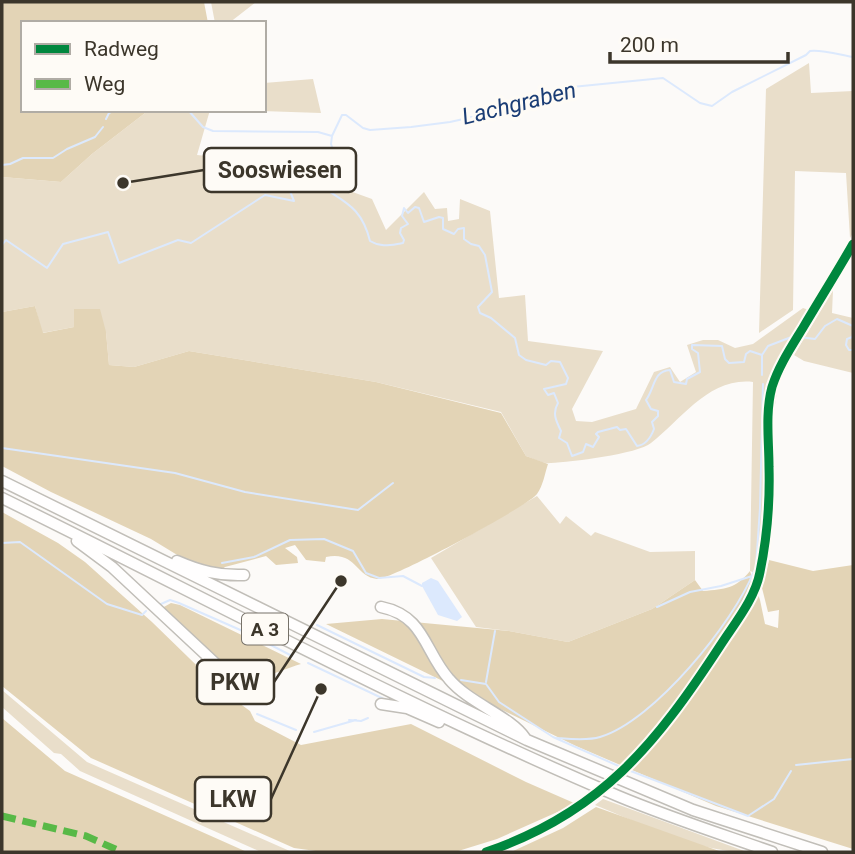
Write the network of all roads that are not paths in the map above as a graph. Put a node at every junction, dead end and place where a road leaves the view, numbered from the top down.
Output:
1 (853, 244) edge
2 (2, 481) edge
3 (2, 498) edge
4 (75, 536) junction
5 (158, 559) junction
6 (244, 575) dead end
7 (381, 607) dead end
8 (244, 679) dead end
9 (381, 704) dead end
10 (456, 723) junction
11 (527, 740) junction
12 (486, 852) edge
13 (772, 852) edge
14 (822, 852) edge

1 - 12 street, bridge
2 - 5 highway, A 3
3 - 4 highway, A 3
4 - 8 highway
4 - 10 highway, A 3
5 - 6 highway
5 - 11 highway, A 3
7 - 11 highway
9 - 10 highway
10 - 13 highway, A 3
11 - 14 highway, A 3

